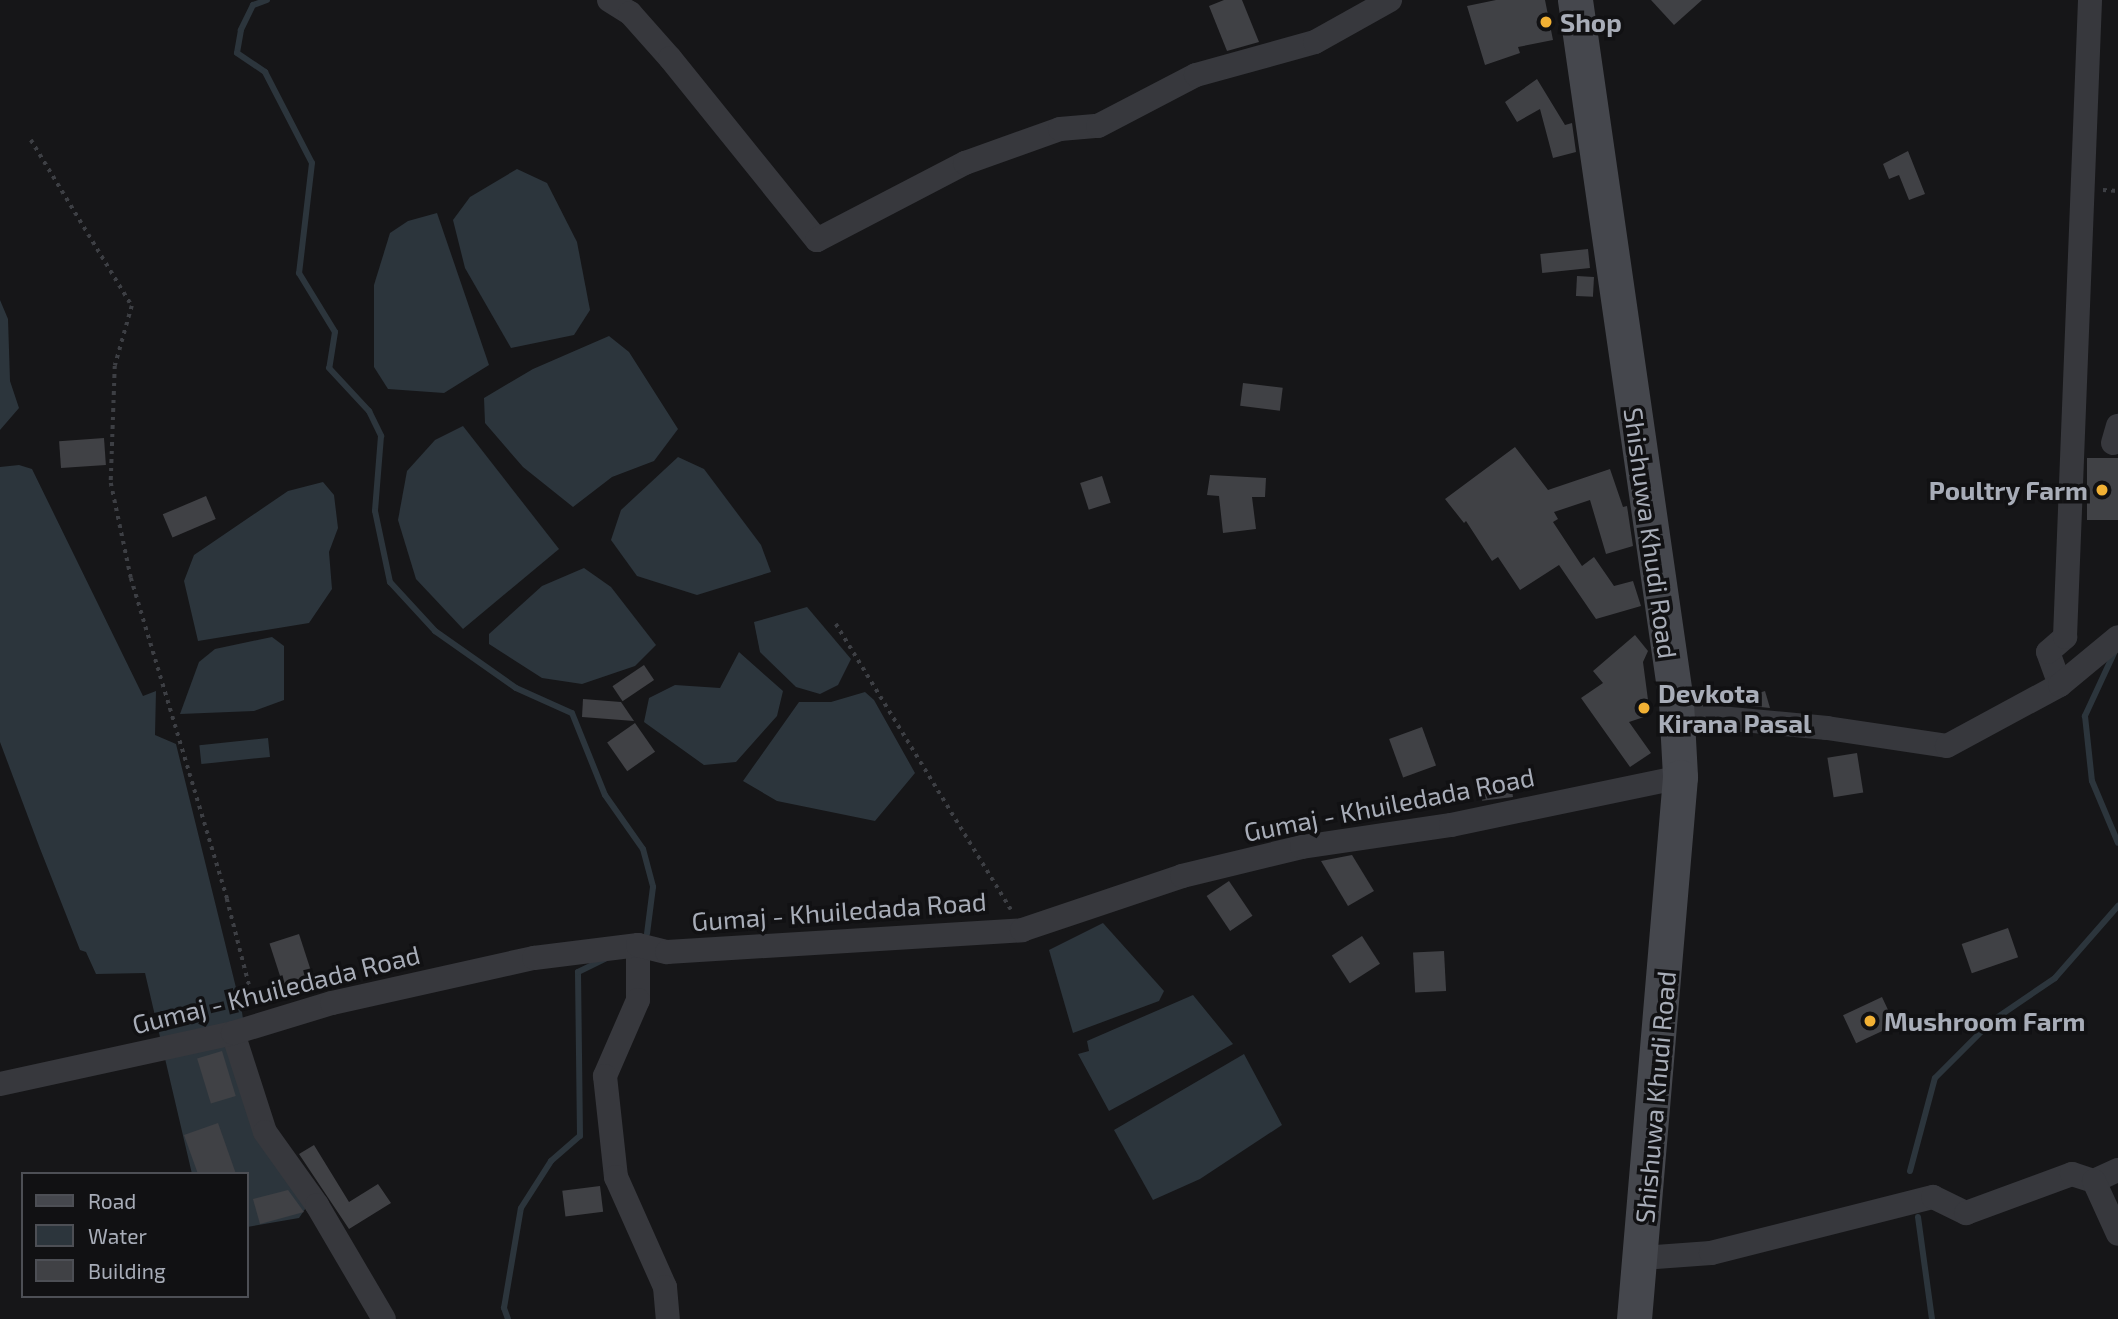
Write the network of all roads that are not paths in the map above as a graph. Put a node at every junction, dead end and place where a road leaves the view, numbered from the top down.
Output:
1 (609, 0) edge
2 (1390, 0) edge
3 (1575, 0) edge
4 (2090, 0) edge
5 (2118, 638) edge
6 (2060, 685) junction
7 (1677, 713) junction
8 (1679, 777) junction
9 (638, 945) junction
10 (233, 1033) junction
11 (0, 1084) edge
12 (2118, 1170) edge
13 (2094, 1181) junction
14 (2118, 1234) edge
15 (1642, 1258) junction
16 (384, 1319) edge
17 (668, 1319) edge
18 (1634, 1319) edge

1 - 2 street
3 - 7 main road, Shishuwa Khudi Road
4 - 6 street
5 - 6 street
6 - 7 street
7 - 8 main road, Shishuwa Khudi Road
8 - 9 street, Gumaj - Khuiledada Road
8 - 15 main road, Shishuwa Khudi Road
9 - 10 street, Gumaj - Khuiledada Road
9 - 17 street
10 - 11 street, Gumaj - Khuiledada Road
10 - 16 street
12 - 13 street
13 - 14 street
13 - 15 street
15 - 18 main road, Shishuwa Khudi Road

